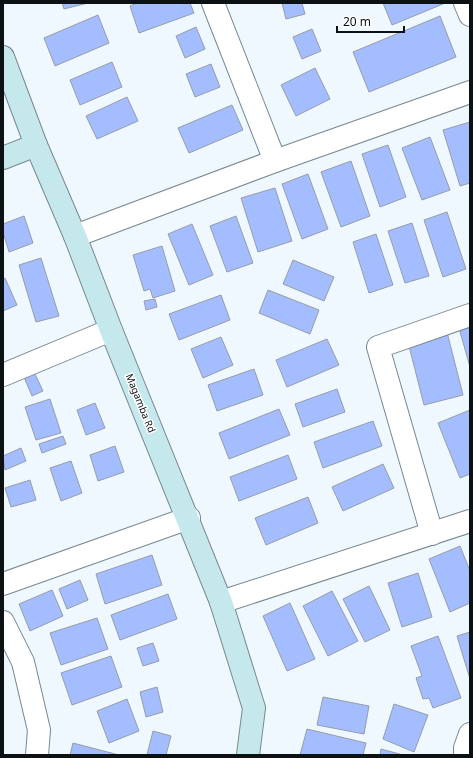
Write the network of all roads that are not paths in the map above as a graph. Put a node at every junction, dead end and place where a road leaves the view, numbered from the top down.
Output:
1 (213, 3) edge
2 (465, 3) edge
3 (470, 15) edge
4 (3, 57) edge
5 (470, 92) edge
6 (36, 145) junction
7 (3, 158) edge
8 (274, 161) junction
9 (75, 236) junction
10 (470, 315) edge
11 (111, 330) junction
12 (3, 375) edge
13 (189, 518) junction
14 (470, 521) edge
15 (432, 534) junction
16 (3, 584) edge
17 (221, 602) junction
18 (3, 622) edge
19 (470, 734) edge
20 (37, 755) edge
21 (248, 755) edge
22 (465, 755) edge

1 - 8 street
2 - 3 street
4 - 6 street, Magamba Rd
5 - 8 street
6 - 7 street
6 - 9 street, Magamba Rd
8 - 9 street
9 - 11 street, Magamba Rd
10 - 15 street
11 - 12 street
11 - 13 street, Magamba Rd
13 - 16 street
13 - 17 street, Magamba Rd
14 - 15 street
15 - 17 street
17 - 21 street, Magamba Rd
18 - 20 street
19 - 22 street

